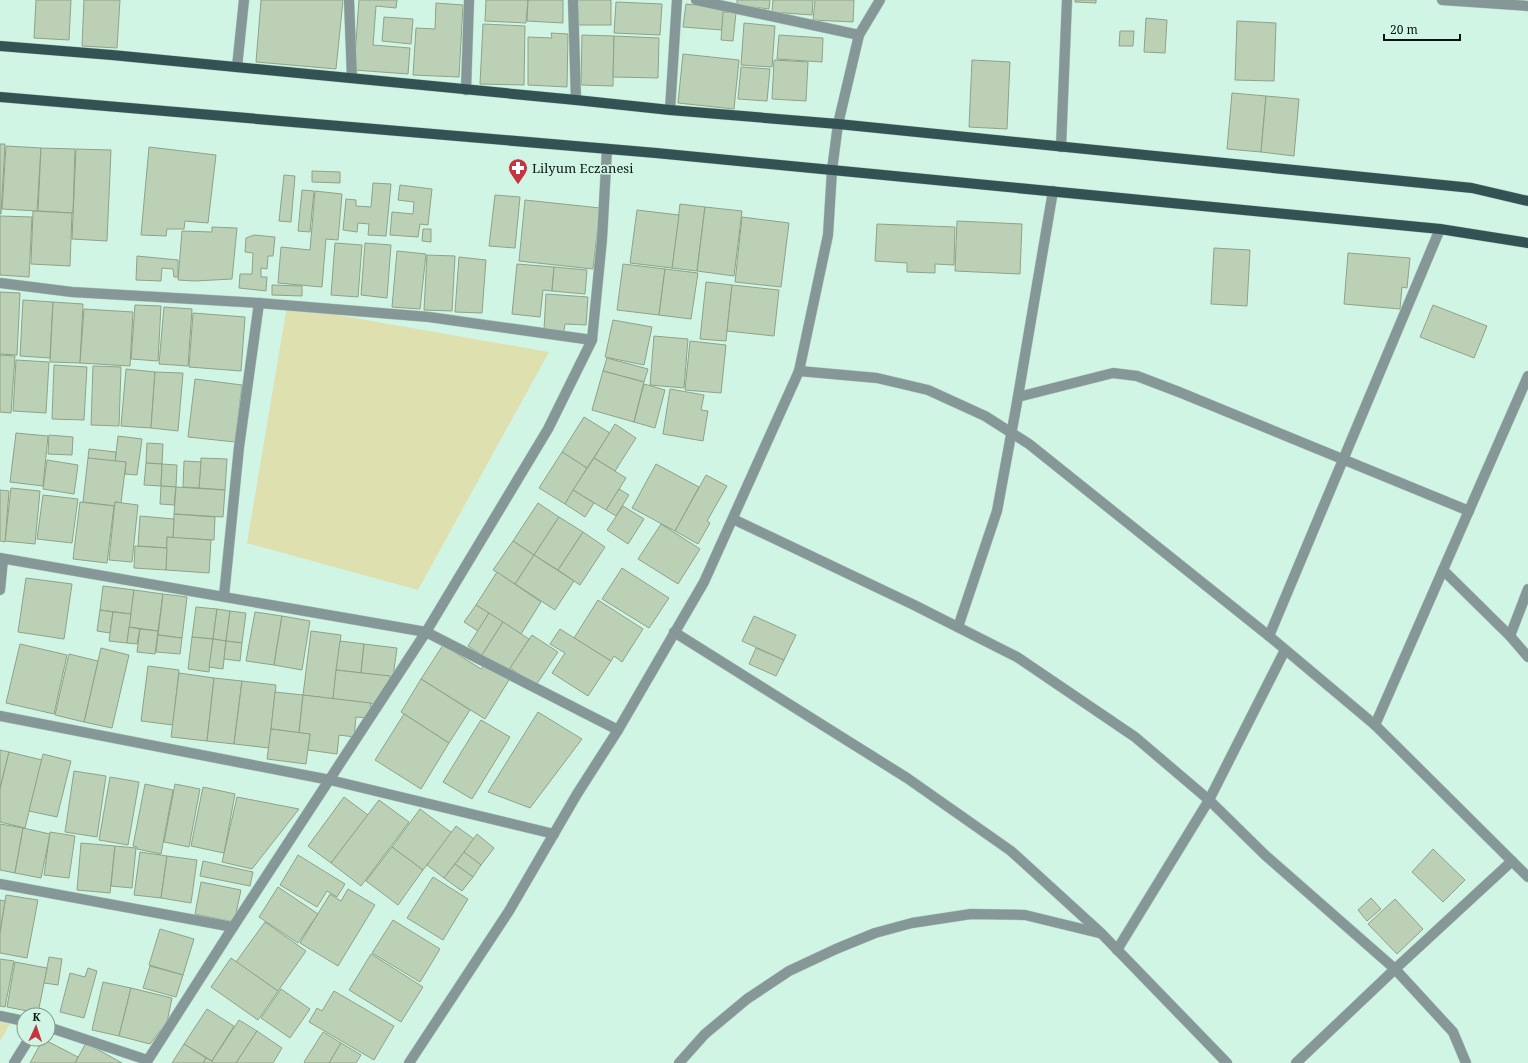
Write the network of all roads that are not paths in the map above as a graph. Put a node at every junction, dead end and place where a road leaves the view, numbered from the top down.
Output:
1 (244, 0) edge
2 (349, 0) edge
3 (469, 0) edge
4 (573, 0) edge
5 (677, 0) edge
6 (696, 0) edge
7 (1067, 0) edge
8 (1442, 0) edge
9 (876, 3) edge
10 (1528, 6) edge
11 (859, 36) junction
12 (0, 46) edge
13 (237, 67) junction
14 (352, 78) junction
15 (466, 90) junction
16 (0, 97) edge
17 (576, 100) junction
18 (670, 110) junction
19 (838, 124) junction
20 (1061, 147) junction
21 (607, 149) junction
22 (832, 170) junction
23 (1053, 191) junction
24 (1528, 201) edge
25 (1440, 229) junction
26 (1528, 243) edge
27 (0, 283) edge
28 (259, 303) junction
29 (592, 340) junction
30 (799, 371) junction
31 (1528, 376) edge
32 (1018, 397) junction
33 (1011, 433) junction
34 (1343, 459) junction
35 (1469, 511) junction
36 (733, 519) junction
37 (2, 558) edge
38 (1443, 570) junction
39 (1528, 589) edge
40 (0, 590) edge
41 (224, 596) junction
42 (958, 627) junction
43 (426, 632) junction
44 (674, 632) junction
45 (1269, 636) junction
46 (1510, 636) junction
47 (1286, 650) junction
48 (1528, 657) edge
49 (0, 716) edge
50 (1375, 725) junction
51 (618, 730) junction
52 (330, 780) junction
53 (1208, 800) junction
54 (554, 834) junction
55 (1512, 861) junction
56 (1528, 877) edge
57 (0, 884) edge
58 (233, 927) junction
59 (1101, 933) junction
60 (1117, 950) junction
61 (1395, 970) junction
62 (0, 1016) edge
63 (16, 1019) edge
64 (56, 1030) edge
65 (24, 1047) edge
66 (147, 1062) edge
67 (14, 1063) edge
68 (409, 1063) edge
69 (680, 1063) edge
70 (1227, 1063) edge
71 (1296, 1063) edge
72 (1466, 1063) edge

1 - 13 street
2 - 14 street
3 - 15 street
4 - 17 street
5 - 18 street
6 - 11 street
7 - 20 street
8 - 10 street
9 - 11 street
11 - 19 street
12 - 13 main road
13 - 14 main road
14 - 15 main road
15 - 17 main road
16 - 21 main road
17 - 18 main road
18 - 19 main road
19 - 20 main road
19 - 22 street
20 - 24 main road
21 - 22 main road
21 - 29 street
22 - 23 main road
22 - 30 street
23 - 25 main road
23 - 32 street
25 - 26 main road
25 - 34 street
27 - 28 street
28 - 29 street
28 - 41 street
29 - 43 street
30 - 33 street
30 - 36 street
31 - 35 street
32 - 33 street
32 - 34 street
33 - 42 street
33 - 45 street
34 - 35 street
34 - 45 street
35 - 38 street
36 - 42 street
36 - 44 street
37 - 40 street
37 - 41 street
38 - 46 street
38 - 50 street
39 - 46 street
41 - 43 street
42 - 53 street
43 - 51 street
43 - 52 street
44 - 51 street
44 - 59 street
45 - 47 street
46 - 48 street
47 - 50 street
47 - 53 street
49 - 52 street
50 - 55 street
51 - 54 street
52 - 54 street
52 - 58 street
53 - 60 street
53 - 61 street
54 - 68 street
55 - 56 street
55 - 61 street
57 - 58 street
58 - 66 street
59 - 60 street
59 - 69 street
60 - 70 street
61 - 71 street
61 - 72 street
62 - 63 street
64 - 66 street
65 - 67 street

